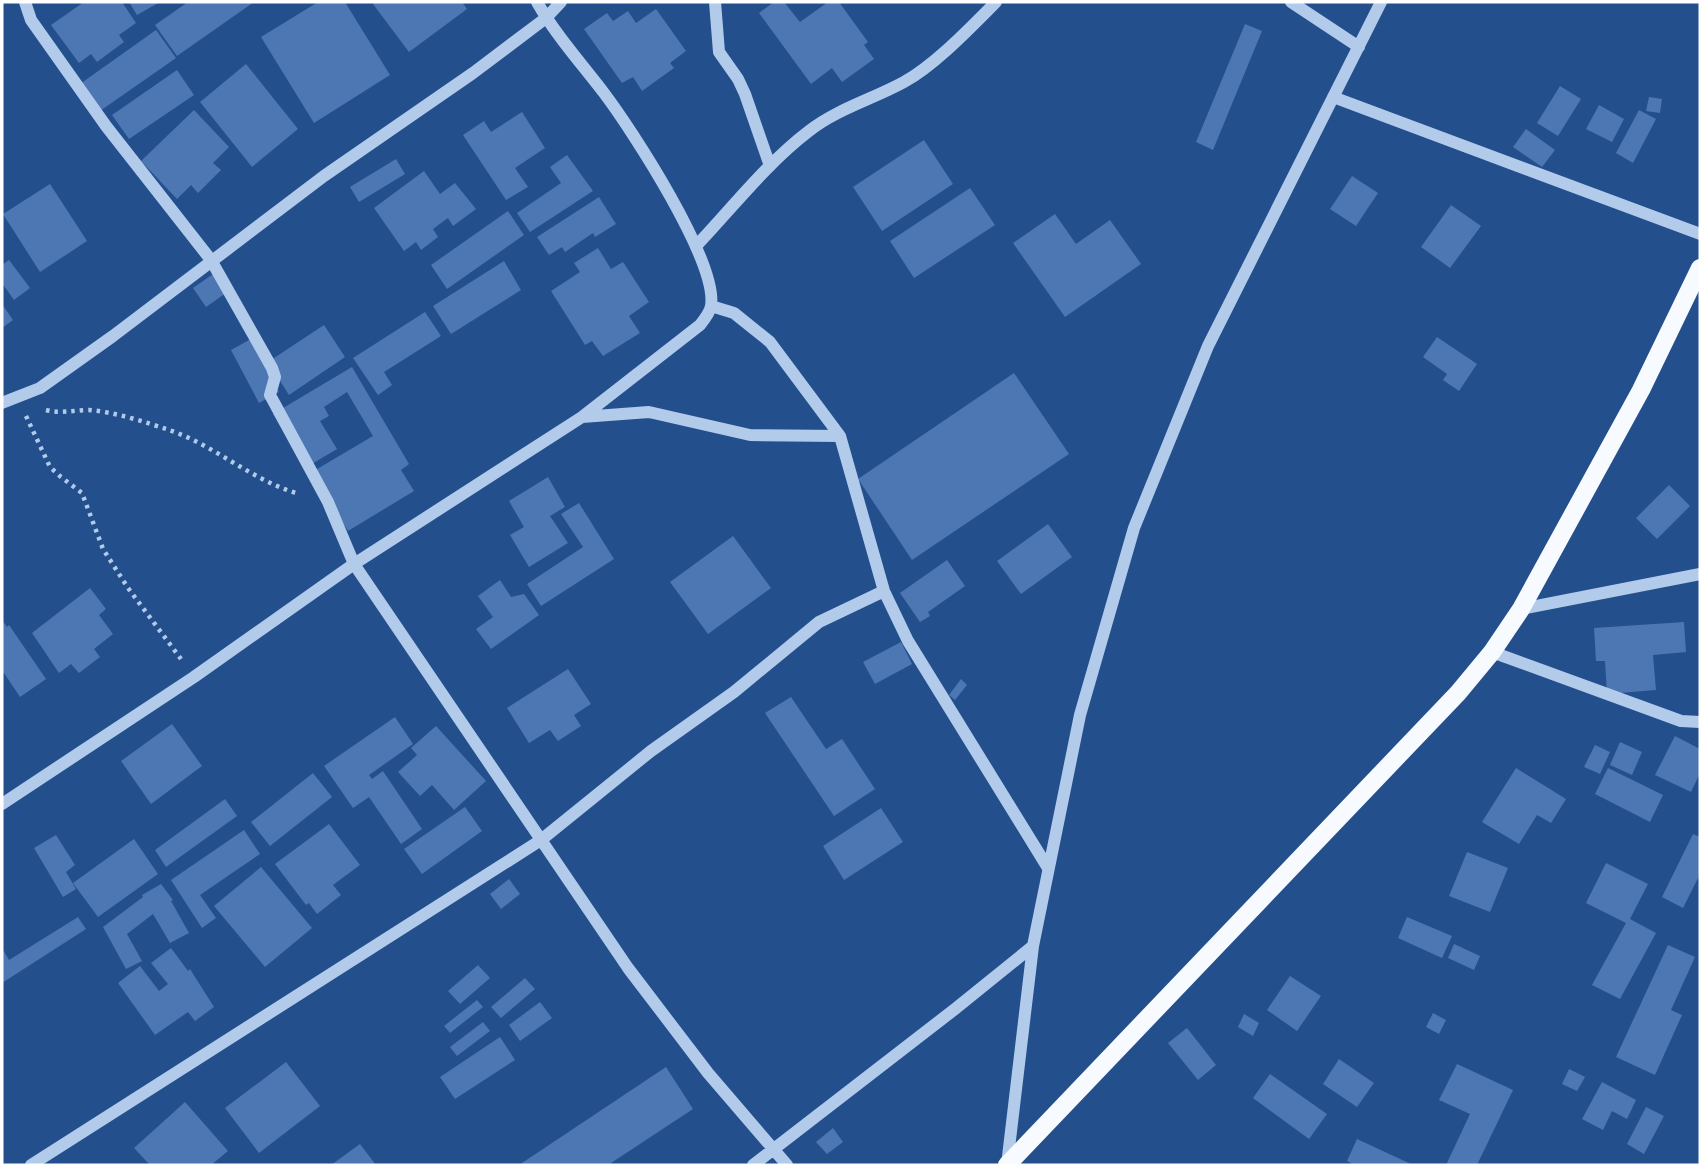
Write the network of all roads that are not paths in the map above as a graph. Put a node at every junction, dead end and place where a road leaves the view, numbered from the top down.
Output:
1 (25, 2) edge
2 (537, 2) edge
3 (561, 2) edge
4 (715, 2) edge
5 (996, 2) edge
6 (1291, 2) edge
7 (1381, 2) edge
8 (546, 18) junction
9 (1359, 47) junction
10 (1333, 97) junction
11 (770, 166) junction
12 (1700, 234) edge
13 (697, 246) junction
14 (211, 260) junction
15 (1700, 268) edge
16 (711, 306) junction
17 (2, 403) edge
18 (582, 417) junction
19 (840, 436) junction
20 (354, 564) junction
21 (1700, 573) edge
22 (884, 590) junction
23 (1521, 609) junction
24 (1492, 652) junction
25 (1700, 722) edge
26 (2, 804) edge
27 (541, 840) junction
28 (1048, 868) junction
29 (1032, 946) junction
30 (775, 1149) junction
31 (31, 1165) edge
32 (753, 1165) edge
33 (787, 1165) edge
34 (1007, 1165) edge

1 - 14 street
2 - 8 street
3 - 8 street
4 - 11 street
5 - 11 street
6 - 9 street
7 - 9 street
8 - 13 street
8 - 14 street
9 - 10 street
10 - 12 street
10 - 28 street
11 - 13 street
13 - 16 street
14 - 17 street
14 - 20 street
15 - 23 main road
16 - 18 street
16 - 19 street
18 - 19 street
18 - 20 street
19 - 22 street
20 - 26 street
20 - 27 street
21 - 23 street
22 - 27 street
22 - 28 street
23 - 24 main road
24 - 25 street
24 - 34 main road
27 - 30 street
27 - 31 street
28 - 29 street
29 - 30 street
29 - 34 street
30 - 32 street
30 - 33 street

